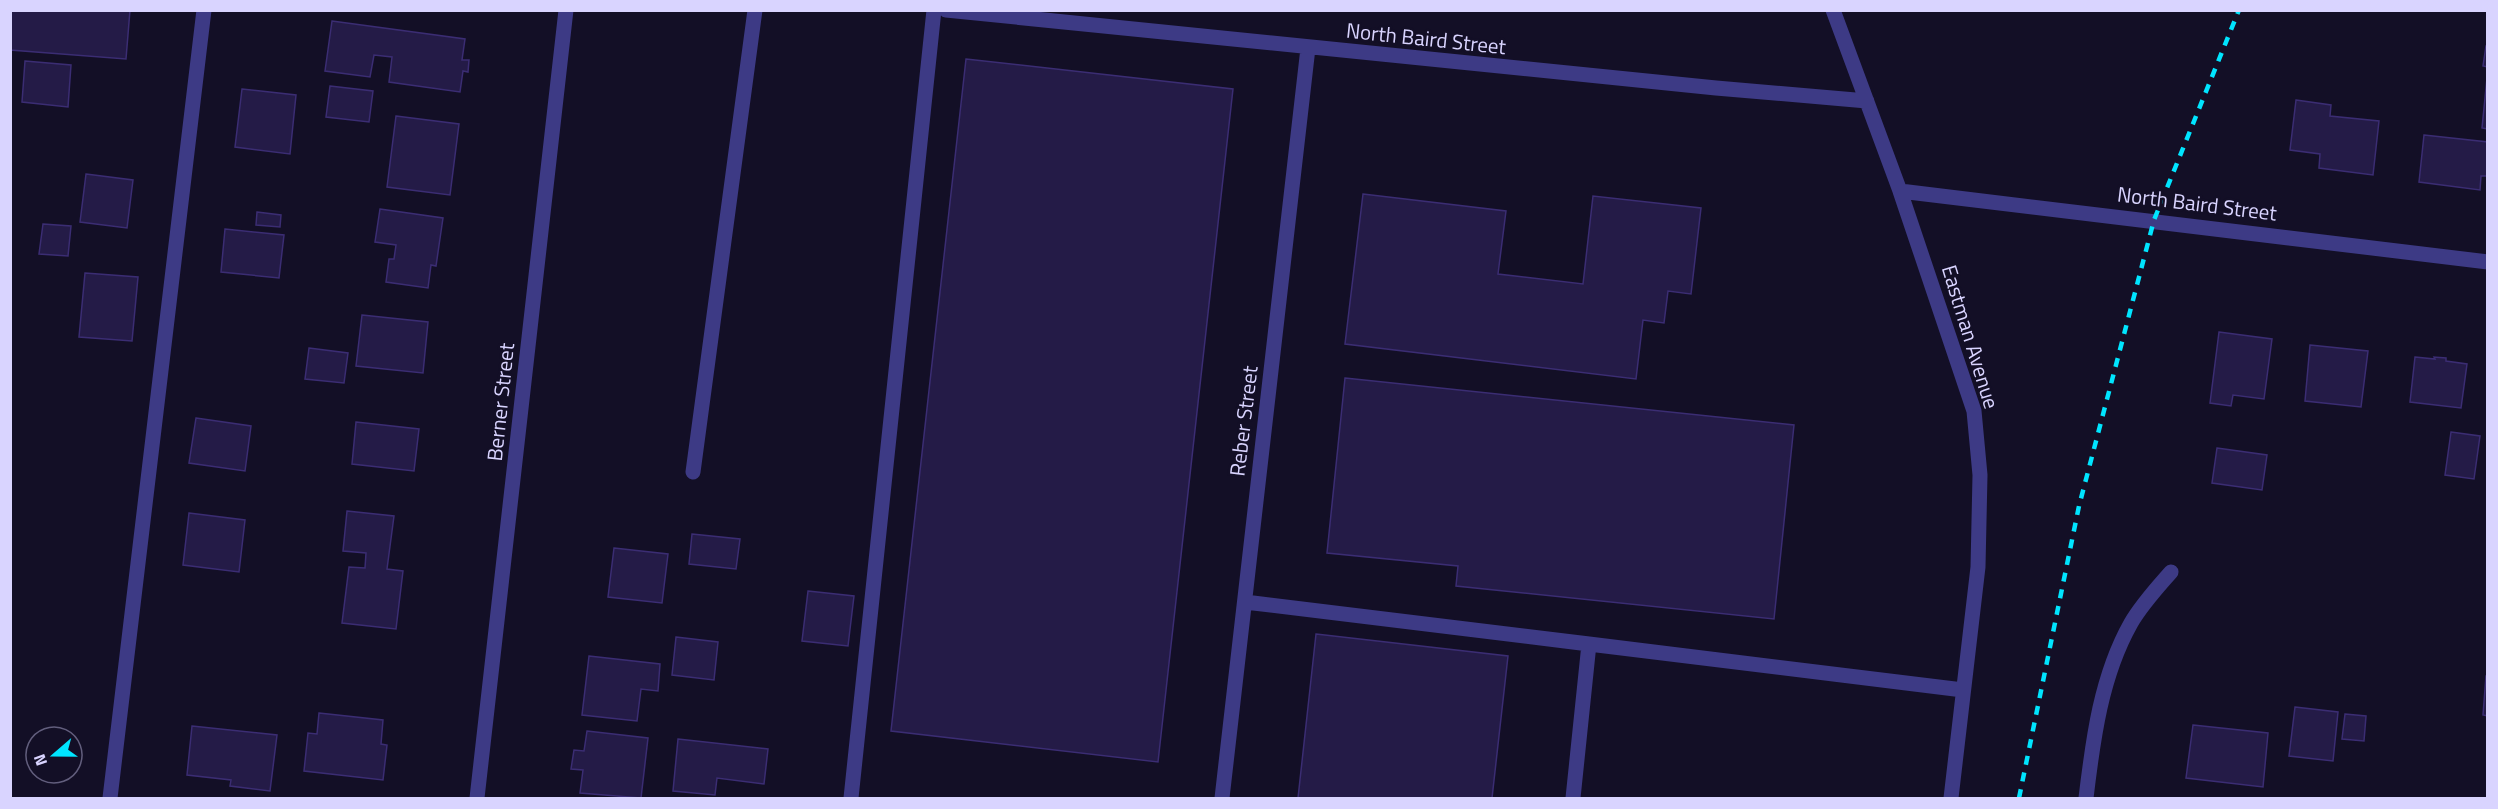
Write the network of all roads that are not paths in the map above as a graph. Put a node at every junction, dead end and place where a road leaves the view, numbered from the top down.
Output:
1 (204, 10) edge
2 (566, 10) edge
3 (755, 10) edge
4 (934, 10) edge
5 (946, 10) edge
6 (1833, 10) edge
7 (1308, 48) junction
8 (1867, 101) junction
9 (1900, 191) junction
10 (2487, 262) edge
11 (693, 472) dead end
12 (2171, 572) dead end
13 (1245, 602) junction
14 (1589, 644) junction
15 (1963, 690) junction
16 (110, 798) edge
17 (477, 798) edge
18 (851, 798) edge
19 (1222, 798) edge
20 (1573, 798) edge
21 (1951, 798) edge
22 (2086, 798) edge

1 - 16 street
2 - 17 street, Berner Street
3 - 11 street
4 - 18 street
5 - 7 street, North Baird Street
6 - 8 street, Eastman Avenue
7 - 8 street, North Baird Street
7 - 13 street, Reber Street
8 - 9 street, Eastman Avenue
9 - 10 street, North Baird Street
9 - 15 street, Eastman Avenue
12 - 22 street
13 - 14 street
13 - 19 street, Reber Street
14 - 15 street
14 - 20 street
15 - 21 street, Eastman Avenue

